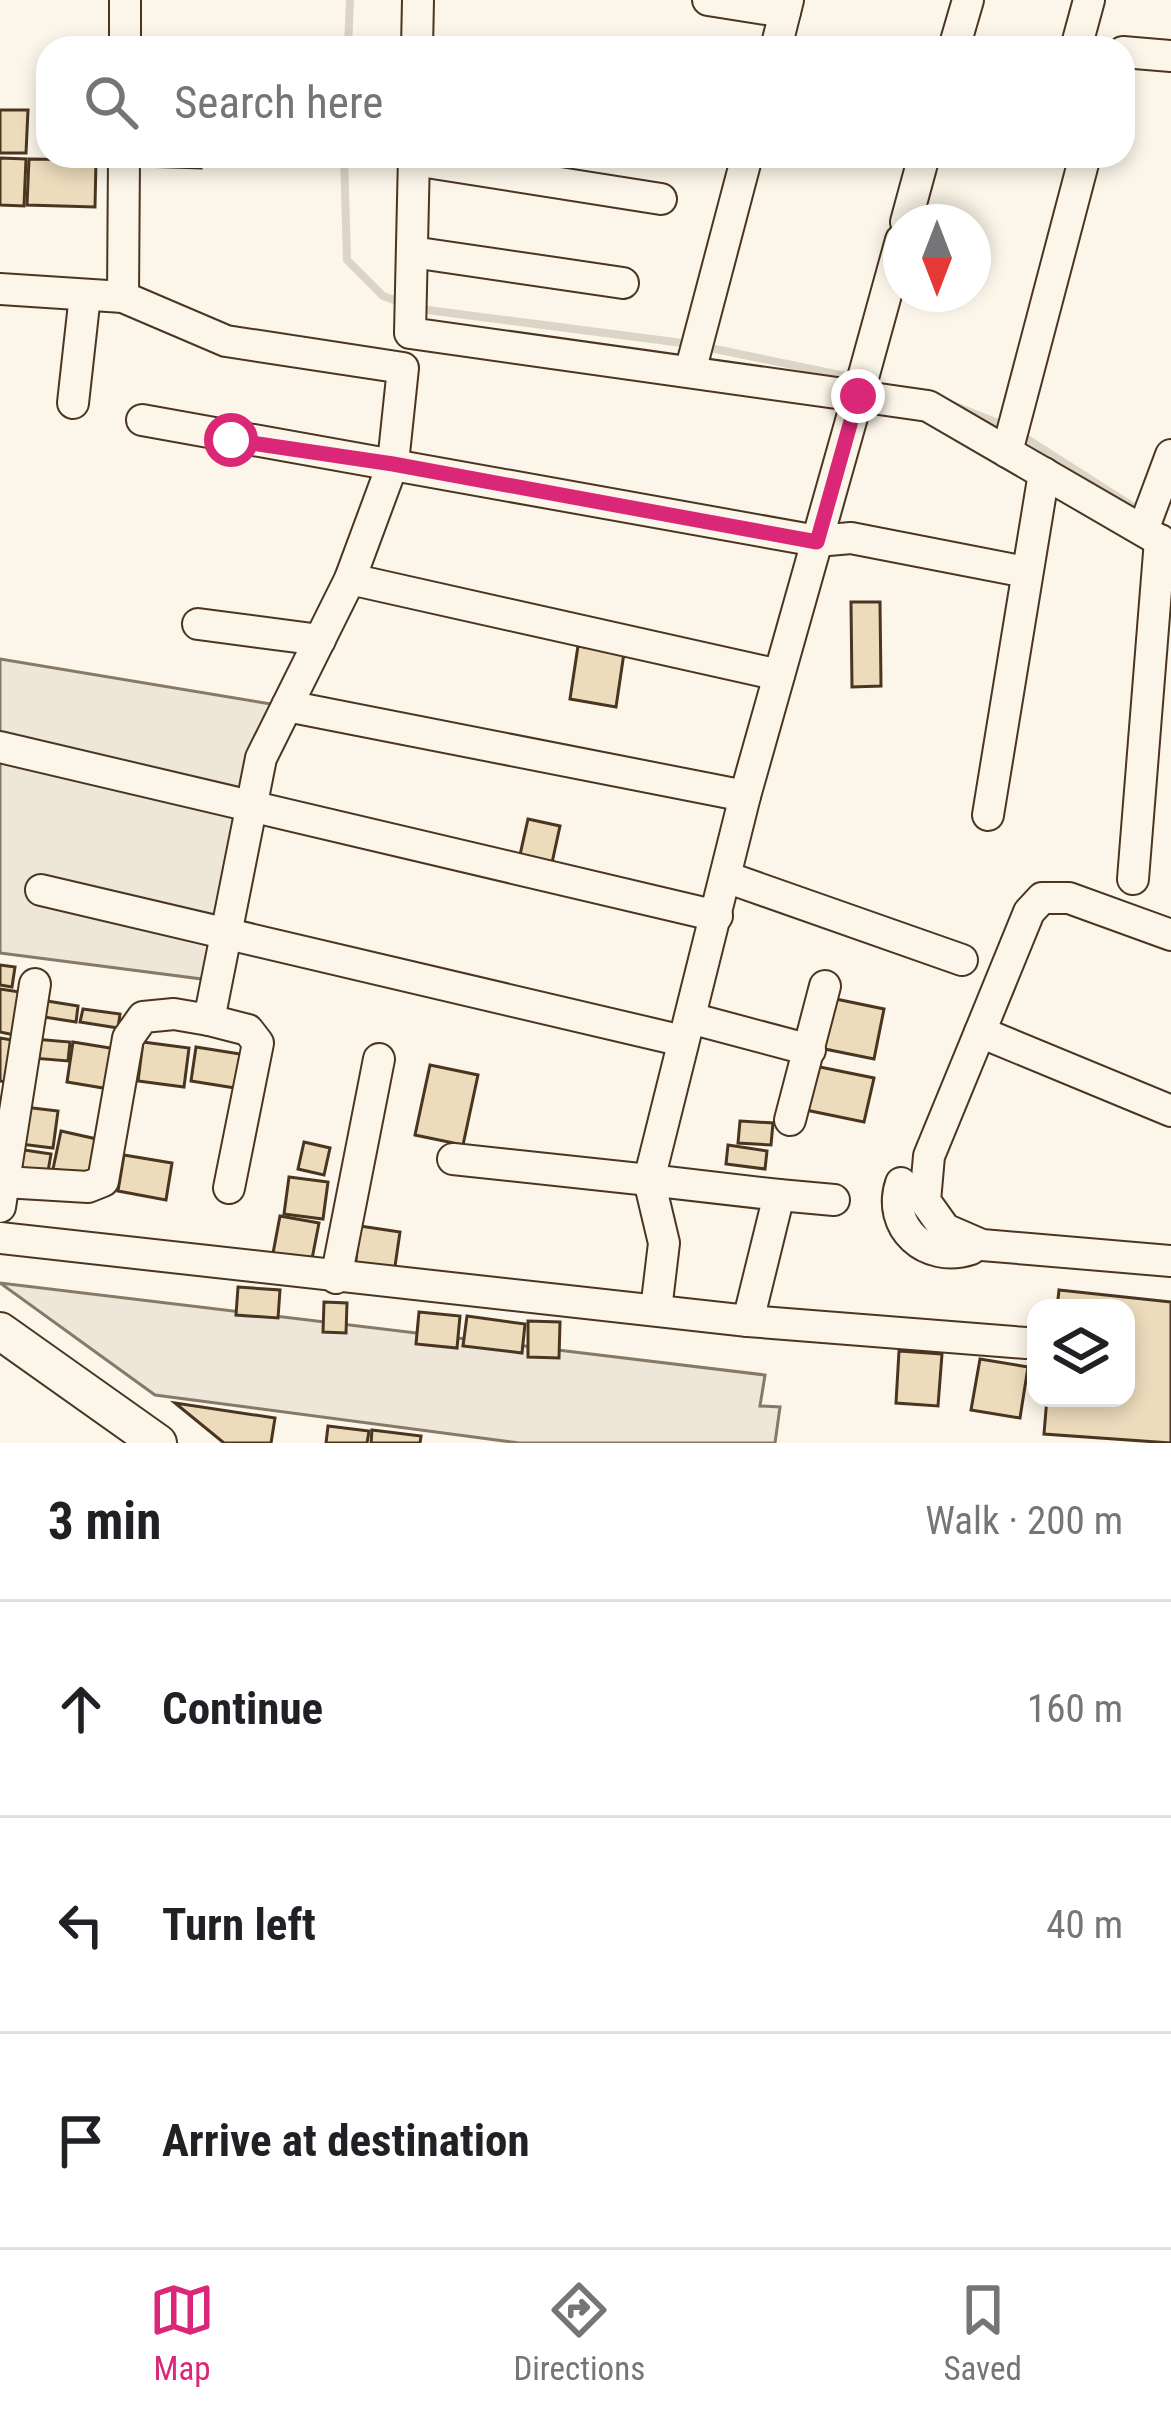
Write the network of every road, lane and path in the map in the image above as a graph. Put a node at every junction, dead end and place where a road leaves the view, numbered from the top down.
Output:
1 (125, 0) edge
2 (418, 0) edge
3 (707, 0) edge
4 (968, 0) edge
5 (1090, 0) edge
6 (786, 6) edge
7 (125, 36) edge
8 (417, 36) edge
9 (779, 36) edge
10 (958, 36) edge
11 (1080, 36) edge
12 (1135, 53) edge
13 (1171, 56) edge
14 (124, 168) edge
15 (414, 168) edge
16 (474, 168) edge
17 (744, 168) edge
18 (921, 168) edge
19 (1082, 168) edge
20 (662, 199) dead end
21 (911, 204) edge
22 (412, 252) junction
23 (623, 283) dead end
24 (0, 289) edge
25 (85, 295) junction
26 (123, 297) junction
27 (883, 305) edge
28 (410, 333) junction
29 (403, 368) junction
30 (690, 372) junction
31 (858, 396) junction
32 (73, 403) dead end
33 (142, 420) dead end
34 (1007, 452) junction
35 (1171, 455) edge
36 (393, 464) junction
37 (1044, 473) junction
38 (1154, 530) edge
39 (817, 542) junction
40 (1026, 572) junction
41 (350, 579) junction
42 (198, 624) dead end
43 (320, 640) junction
44 (779, 675) junction
45 (287, 706) junction
46 (0, 747) edge
47 (745, 796) junction
48 (254, 811) junction
49 (988, 815) dead end
50 (726, 877) junction
51 (1132, 879) dead end
52 (41, 890) dead end
53 (717, 916) junction
54 (1171, 935) edge
55 (228, 938) junction
56 (962, 960) dead end
57 (35, 984) dead end
58 (825, 986) dead end
59 (209, 1020) junction
60 (687, 1029) junction
61 (980, 1032) junction
62 (810, 1050) junction
63 (379, 1059) dead end
64 (1171, 1112) edge
65 (790, 1120) dead end
66 (453, 1159) dead end
67 (649, 1180) junction
68 (901, 1183) dead end
69 (229, 1188) dead end
70 (2, 1194) edge
71 (779, 1196) junction
72 (834, 1200) dead end
73 (0, 1238) edge
74 (982, 1245) junction
75 (1171, 1262) edge
76 (336, 1278) junction
77 (656, 1310) junction
78 (748, 1322) junction
79 (0, 1331) edge
80 (1026, 1343) dead end
81 (0, 1352) edge
82 (128, 1443) edge
83 (158, 1443) edge

1 - 7 street
2 - 8 street
3 - 6 street
4 - 10 street
5 - 11 street
6 - 9 street
12 - 13 street
14 - 26 street
15 - 22 street
16 - 20 street
17 - 30 street
18 - 21 street
19 - 34 street
22 - 23 street
22 - 28 street
24 - 25 street
25 - 26 street
25 - 32 street
26 - 29 street
27 - 31 street
28 - 29 street
28 - 30 street
29 - 36 street
30 - 31 street
31 - 34 street
31 - 39 street
33 - 36 street
34 - 37 street
35 - 38 street
36 - 39 street
36 - 41 street
37 - 38 street
37 - 40 street
38 - 51 street
39 - 40 street
39 - 44 street
40 - 49 street
41 - 43 street
41 - 44 street
42 - 43 street
43 - 45 street
44 - 47 street
45 - 47 street
45 - 48 street
46 - 48 street
47 - 50 street
48 - 53 street
48 - 55 street
50 - 53 street
50 - 56 street
52 - 55 street
53 - 60 street
54 - 61 street
55 - 59 street
55 - 60 street
57 - 70 street
58 - 62 street
59 - 69 street
59 - 70 street
60 - 62 street
60 - 67 street
61 - 64 street
61 - 74 street
62 - 65 street
63 - 76 street
66 - 67 street
67 - 71 street
67 - 77 street
68 - 74 street
71 - 72 street
71 - 78 street
73 - 76 street
74 - 75 street
76 - 77 street
77 - 78 street
78 - 80 street
79 - 83 main road
81 - 82 main road

